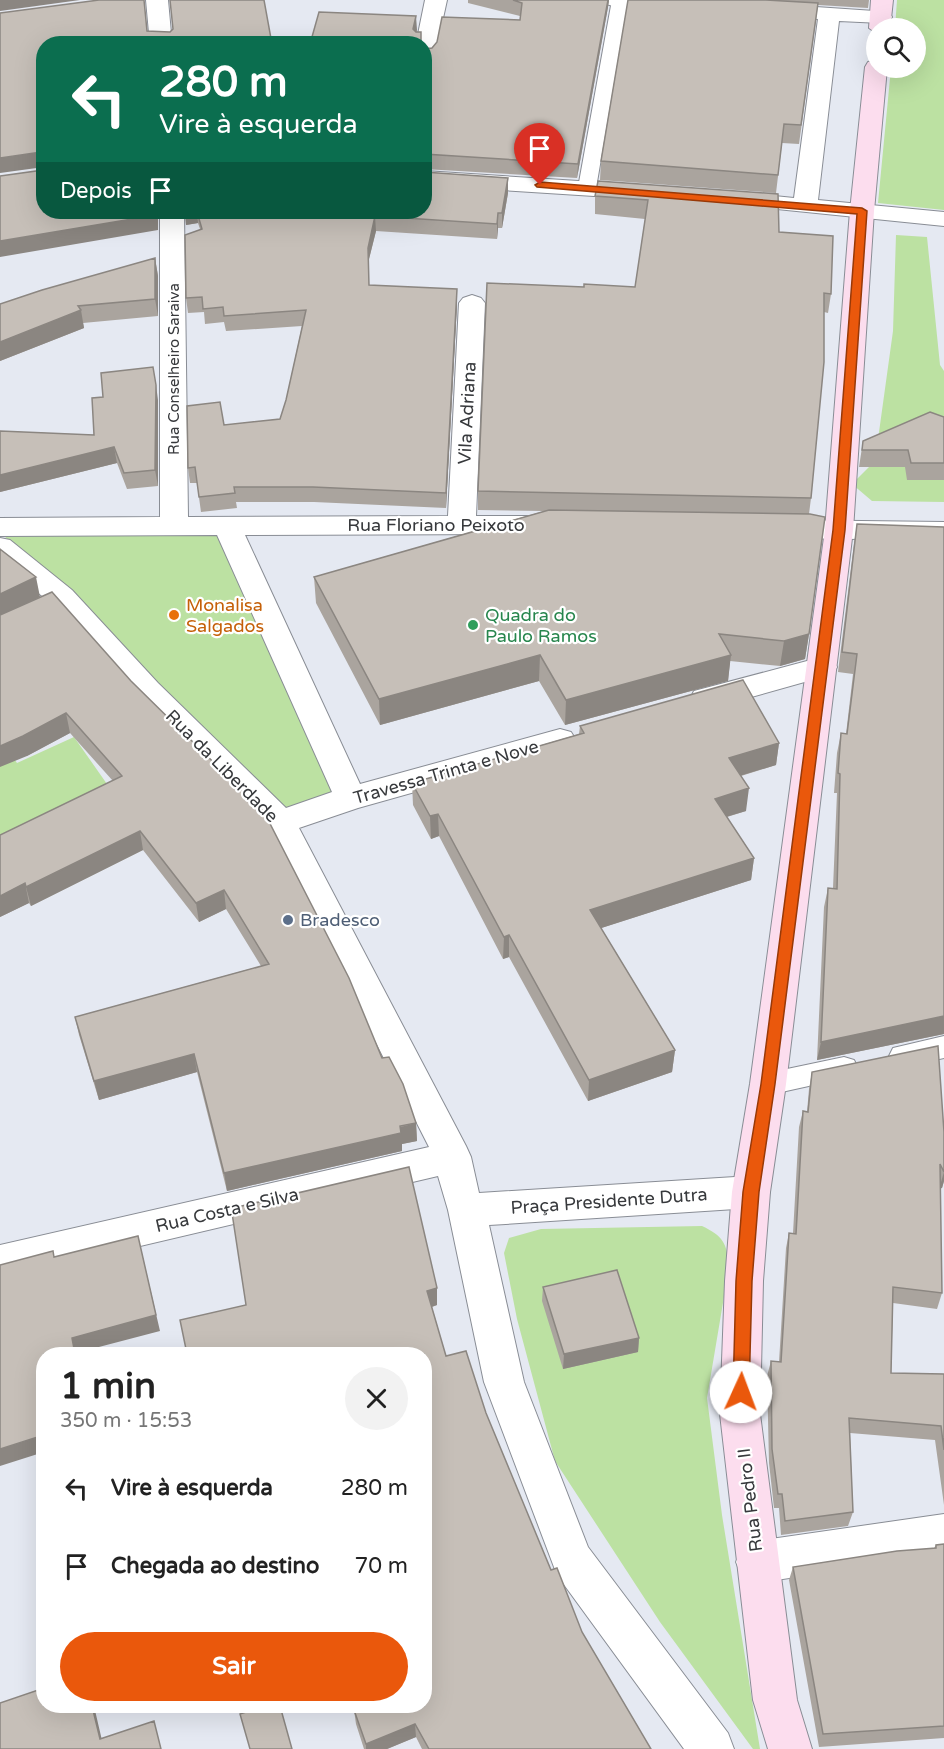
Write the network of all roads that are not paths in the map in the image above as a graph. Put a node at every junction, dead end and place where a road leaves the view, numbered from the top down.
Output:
1 (146, 0) edge
2 (436, 0) edge
3 (613, 0) edge
4 (620, 0) edge
5 (689, 5) edge
6 (747, 9) edge
7 (829, 14) junction
8 (881, 15) edge
9 (157, 36) edge
10 (428, 36) edge
11 (875, 78) edge
12 (432, 178) edge
13 (587, 188) junction
14 (667, 194) edge
15 (713, 198) edge
16 (805, 205) junction
17 (862, 211) junction
18 (171, 219) edge
19 (944, 219) edge
20 (472, 303) dead end
21 (462, 523) junction
22 (568, 525) edge
23 (174, 526) junction
24 (0, 527) edge
25 (227, 527) junction
26 (756, 528) edge
27 (839, 530) junction
28 (944, 531) edge
29 (0, 547) edge
30 (822, 667) junction
31 (672, 709) edge
32 (592, 731) edge
33 (351, 798) junction
34 (280, 822) junction
35 (944, 1047) edge
36 (768, 1084) junction
37 (453, 1157) junction
38 (751, 1192) junction
39 (467, 1210) junction
40 (0, 1262) edge
41 (944, 1534) edge
42 (757, 1562) junction
43 (712, 1749) edge
44 (790, 1749) edge

1 - 9 street
2 - 10 street
3 - 4 street
4 - 5 street
4 - 13 lane
6 - 7 street
7 - 8 street
7 - 16 street
11 - 17 street, Rua Pedro II
12 - 13 street
13 - 14 street
15 - 16 street
16 - 17 street
17 - 19 street
17 - 27 street, Rua Pedro II
18 - 23 street, Rua Conselheiro Saraiva
20 - 21 street, Vila Adriana
21 - 22 street, Rua Floriano Peixoto
21 - 25 street, Rua Floriano Peixoto
23 - 24 street, Rua Floriano Peixoto
23 - 25 street, Rua Floriano Peixoto
25 - 33 street
26 - 27 street
27 - 28 street
27 - 30 street, Rua Pedro II
29 - 34 street, Rua da Liberdade
30 - 31 street
30 - 36 street, Rua Pedro II
32 - 33 street, Travessa Trinta e Nove
33 - 34 street, Travessa Trinta e Nove
34 - 37 street, Rua da Liberdade
35 - 36 lane
36 - 38 street, Rua Pedro II
37 - 39 street
37 - 40 street, Rua Costa e Silva
38 - 39 street, Praça Presidente Dutra
38 - 42 street, Rua Pedro II
39 - 43 street
41 - 42 street
42 - 44 street, Rua Pedro II

